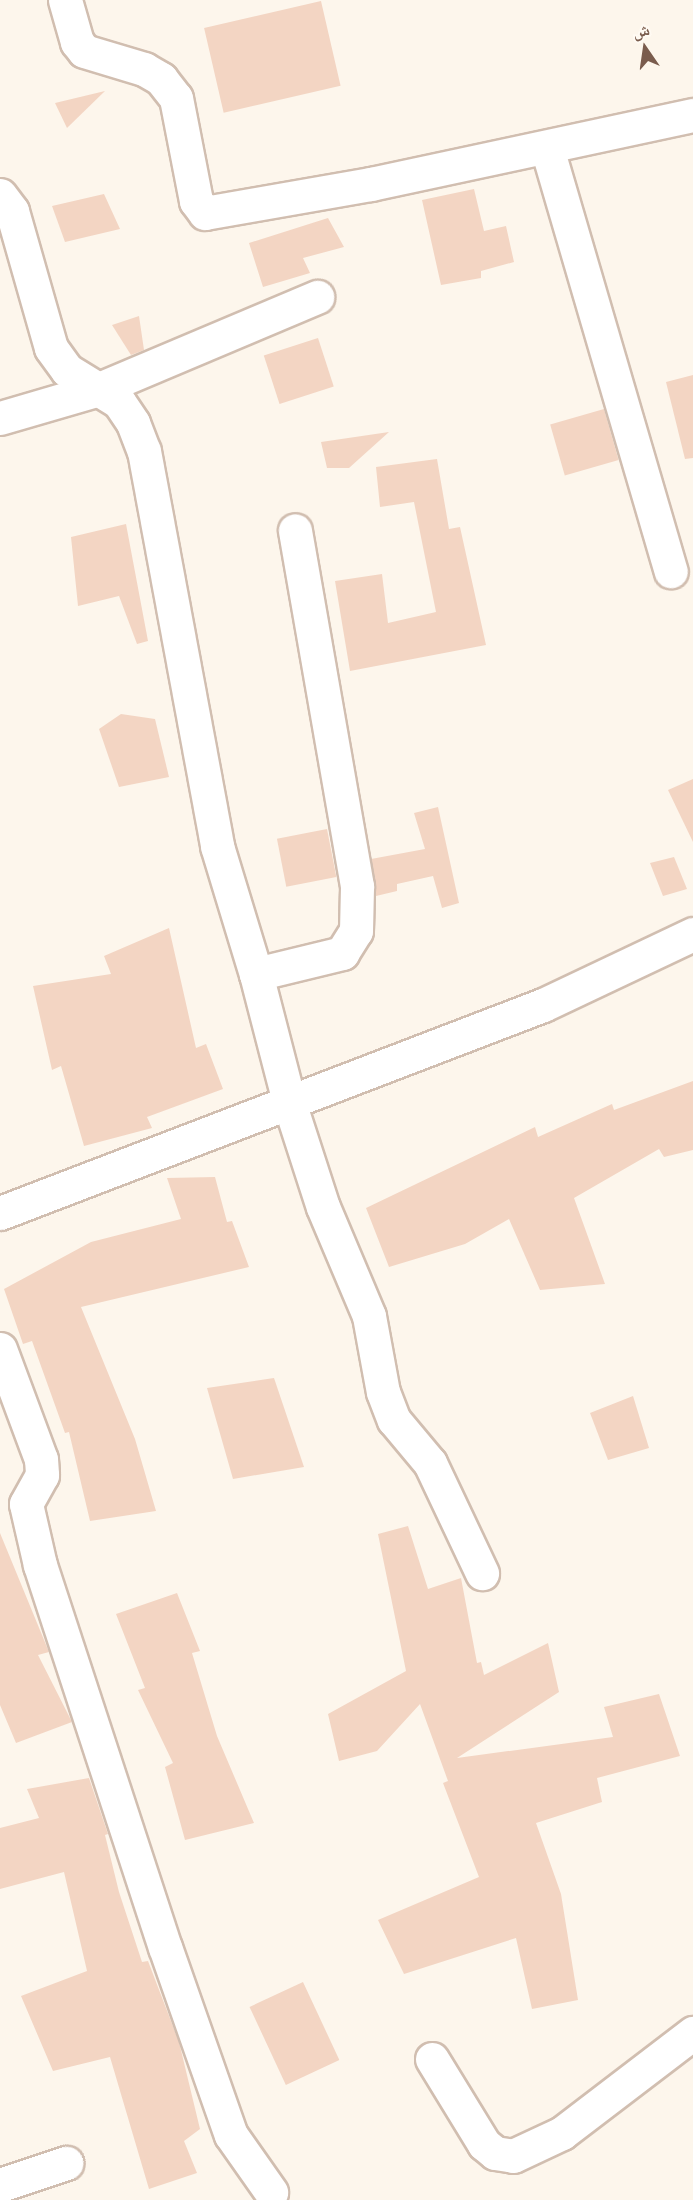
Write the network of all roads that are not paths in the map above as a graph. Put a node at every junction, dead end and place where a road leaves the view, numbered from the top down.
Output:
1 (65, 0) edge
2 (693, 115) edge
3 (547, 148) junction
4 (0, 195) edge
5 (317, 297) dead end
6 (99, 389) junction
7 (0, 418) edge
8 (295, 530) dead end
9 (671, 571) dead end
10 (693, 934) edge
11 (256, 974) junction
12 (289, 1102) junction
13 (0, 1213) edge
14 (0, 1349) edge
15 (482, 1573) dead end
16 (693, 2033) edge
17 (432, 2059) dead end
18 (66, 2163) dead end
19 (0, 2185) edge
20 (271, 2192) dead end

1 - 3 street
2 - 3 street
3 - 9 street
4 - 6 street
5 - 6 street
6 - 7 street
6 - 11 street
8 - 11 street
10 - 12 street
11 - 12 street
12 - 13 street
12 - 15 street
14 - 20 street
16 - 17 street
18 - 19 street

